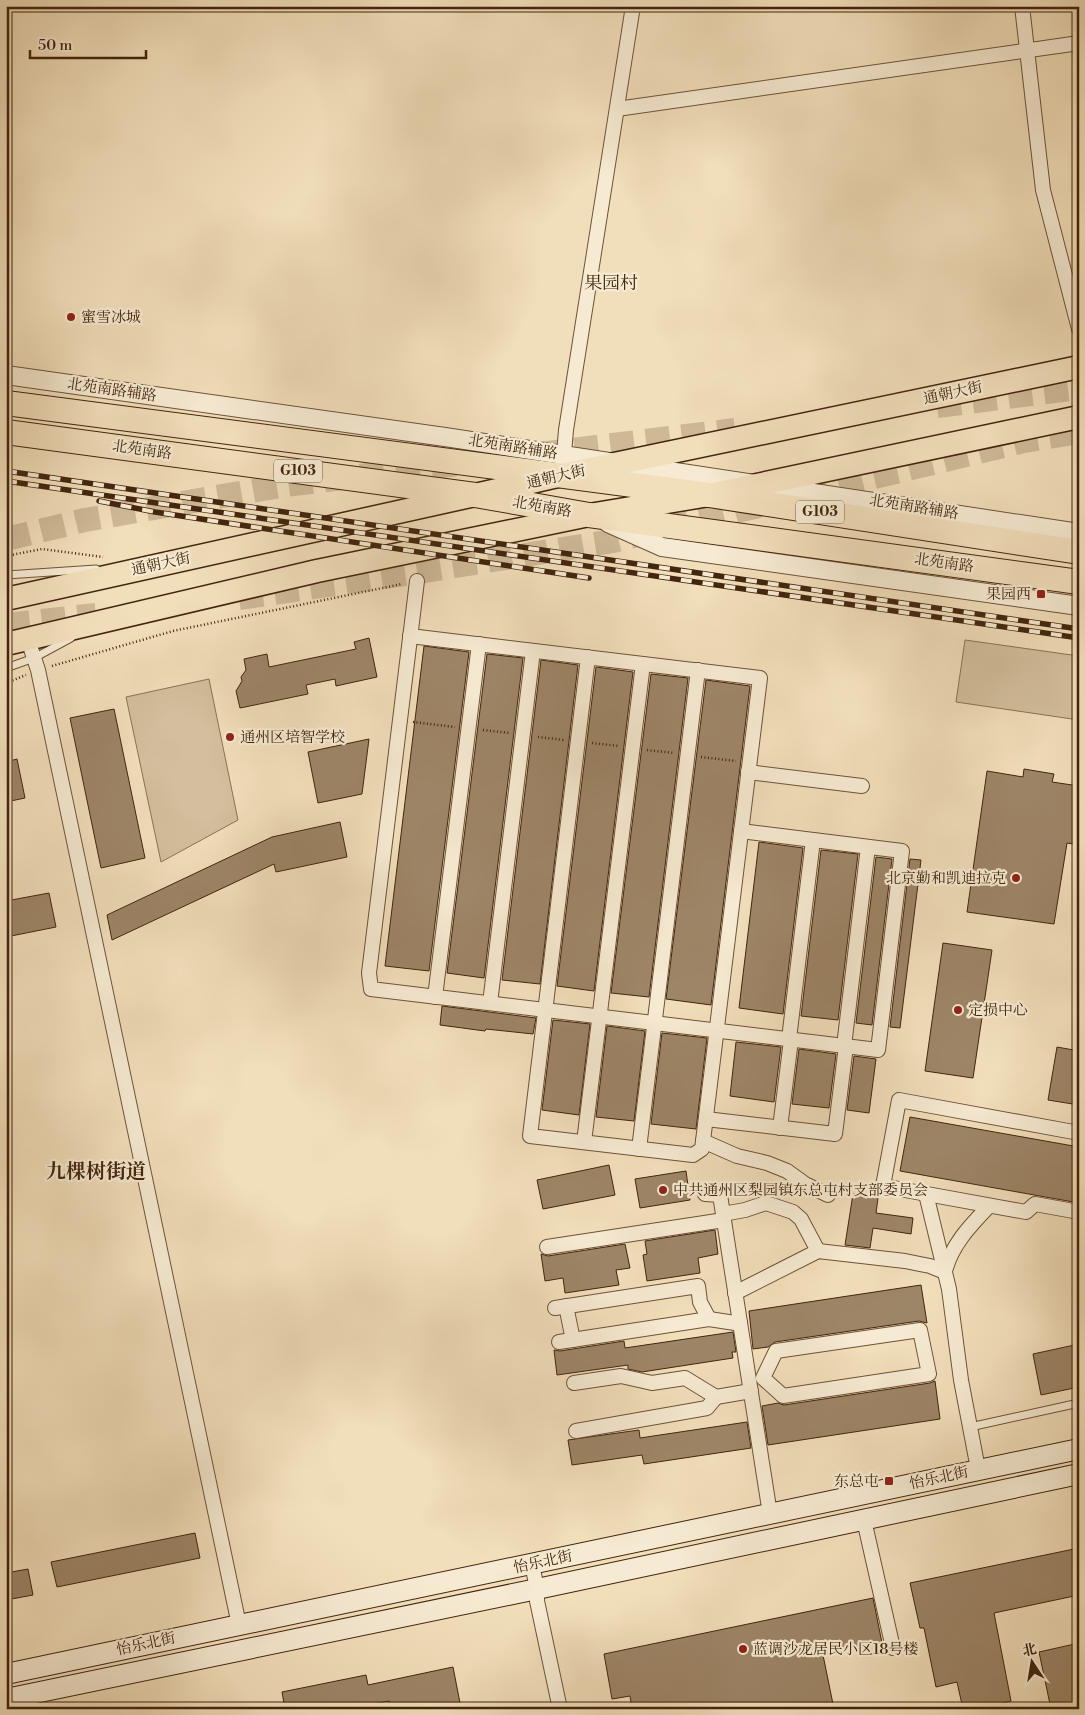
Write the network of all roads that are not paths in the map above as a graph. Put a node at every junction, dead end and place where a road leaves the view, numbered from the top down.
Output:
1 (633, 6) edge
2 (1022, 6) edge
3 (1079, 43) edge
4 (1028, 50) junction
5 (617, 109) junction
6 (1079, 329) edge
7 (1079, 367) edge
8 (6, 375) edge
9 (6, 403) edge
10 (1079, 417) edge
11 (6, 432) edge
12 (620, 463) junction
13 (563, 465) junction
14 (762, 484) junction
15 (709, 495) junction
16 (475, 496) junction
17 (589, 515) junction
18 (1079, 532) edge
19 (1079, 552) edge
20 (158, 565) junction
21 (101, 568) dead end
22 (111, 568) dead end
23 (6, 574) edge
24 (417, 581) road end
25 (1079, 582) edge
26 (6, 599) edge
27 (1079, 606) edge
28 (410, 636) junction
29 (6, 644) edge
30 (479, 644) junction
31 (533, 651) junction
32 (33, 656) junction
33 (588, 657) junction
34 (643, 664) junction
35 (6, 668) edge
36 (698, 670) junction
37 (748, 772) junction
38 (862, 786) dead end
39 (741, 831) junction
40 (813, 840) junction
41 (868, 847) junction
42 (435, 997) junction
43 (490, 1003) junction
44 (545, 1010) junction
45 (600, 1017) junction
46 (655, 1023) junction
47 (717, 1031) junction
48 (790, 1040) junction
49 (845, 1046) junction
50 (706, 1119) junction
51 (780, 1128) junction
52 (1079, 1133) edge
53 (703, 1141) junction
54 (584, 1142) junction
55 (640, 1149) junction
56 (705, 1194) dead end
57 (926, 1194) junction
58 (828, 1195) dead end
59 (989, 1206) junction
60 (1079, 1212) edge
61 (724, 1217) junction
62 (547, 1247) dead end
63 (818, 1251) junction
64 (945, 1272) junction
65 (735, 1293) junction
66 (710, 1319) junction
67 (740, 1322) junction
68 (763, 1378) junction
69 (574, 1383) dead end
70 (750, 1385) junction
71 (716, 1396) junction
72 (1079, 1403) edge
73 (970, 1428) junction
74 (576, 1431) dead end
75 (1079, 1449) edge
76 (978, 1469) junction
77 (1079, 1474) edge
78 (770, 1514) junction
79 (864, 1520) junction
80 (532, 1564) junction
81 (537, 1589) junction
82 (239, 1625) junction
83 (892, 1648) dead end
84 (6, 1674) edge
85 (6, 1699) edge
86 (560, 1709) edge

1 - 5 street
2 - 4 street
3 - 4 street
4 - 5 street
4 - 6 street
5 - 13 street
7 - 12 main road, 通朝大街
8 - 13 street, 北苑南路辅路
9 - 13 highway, 北苑南路 / G103
10 - 14 main road
11 - 16 highway, 北苑南路 / G103
12 - 13 main road, 通朝大街
12 - 14 street, 北苑南路辅路
13 - 15 highway, 北苑南路 / G103
13 - 16 main road, 通朝大街
14 - 15 main road
14 - 18 street, 北苑南路辅路
15 - 17 main road
15 - 19 highway, 北苑南路 / G103
16 - 17 highway, 北苑南路 / G103
16 - 20 main road, 通朝大街
17 - 25 highway, 北苑南路 / G103
17 - 27 street
17 - 32 main road
20 - 22 lane
20 - 26 main road, 通朝大街
21 - 23 lane
24 - 28 street
28 - 30 street
28 - 42 street
29 - 32 main road
30 - 31 street
30 - 42 street
31 - 33 street
31 - 43 street
32 - 35 lane
32 - 82 street
33 - 34 street
33 - 44 street
34 - 36 street
34 - 45 street
36 - 37 street
36 - 46 street
37 - 38 street
37 - 39 street
39 - 40 street
39 - 47 street
40 - 41 street
40 - 48 street
41 - 49 street
41 - 49 street
42 - 43 street
43 - 44 street
44 - 45 street
44 - 54 street
45 - 46 street
45 - 54 street
46 - 47 street
46 - 55 street
47 - 48 street
47 - 50 street
48 - 49 street
48 - 51 street
49 - 51 street
50 - 51 street
50 - 53 street
52 - 57 street
53 - 55 street
53 - 58 street
54 - 55 street
56 - 61 street
57 - 59 street
57 - 64 street
59 - 60 street
59 - 64 street
61 - 62 street
61 - 63 street
61 - 65 street
63 - 64 street
63 - 65 street
64 - 73 street
65 - 67 street
66 - 66 street
66 - 67 street
67 - 70 street
68 - 68 street
68 - 70 street
69 - 71 street
70 - 71 street
70 - 78 street
71 - 74 street
72 - 73 lane
73 - 76 street
75 - 76 main road, 怡乐北街
76 - 78 main road, 怡乐北街
77 - 79 main road, 怡乐北街
78 - 80 main road, 怡乐北街
79 - 81 main road, 怡乐北街
79 - 83 street
80 - 81 street
80 - 82 main road, 怡乐北街
81 - 85 main road, 怡乐北街
81 - 86 street
82 - 84 main road, 怡乐北街

